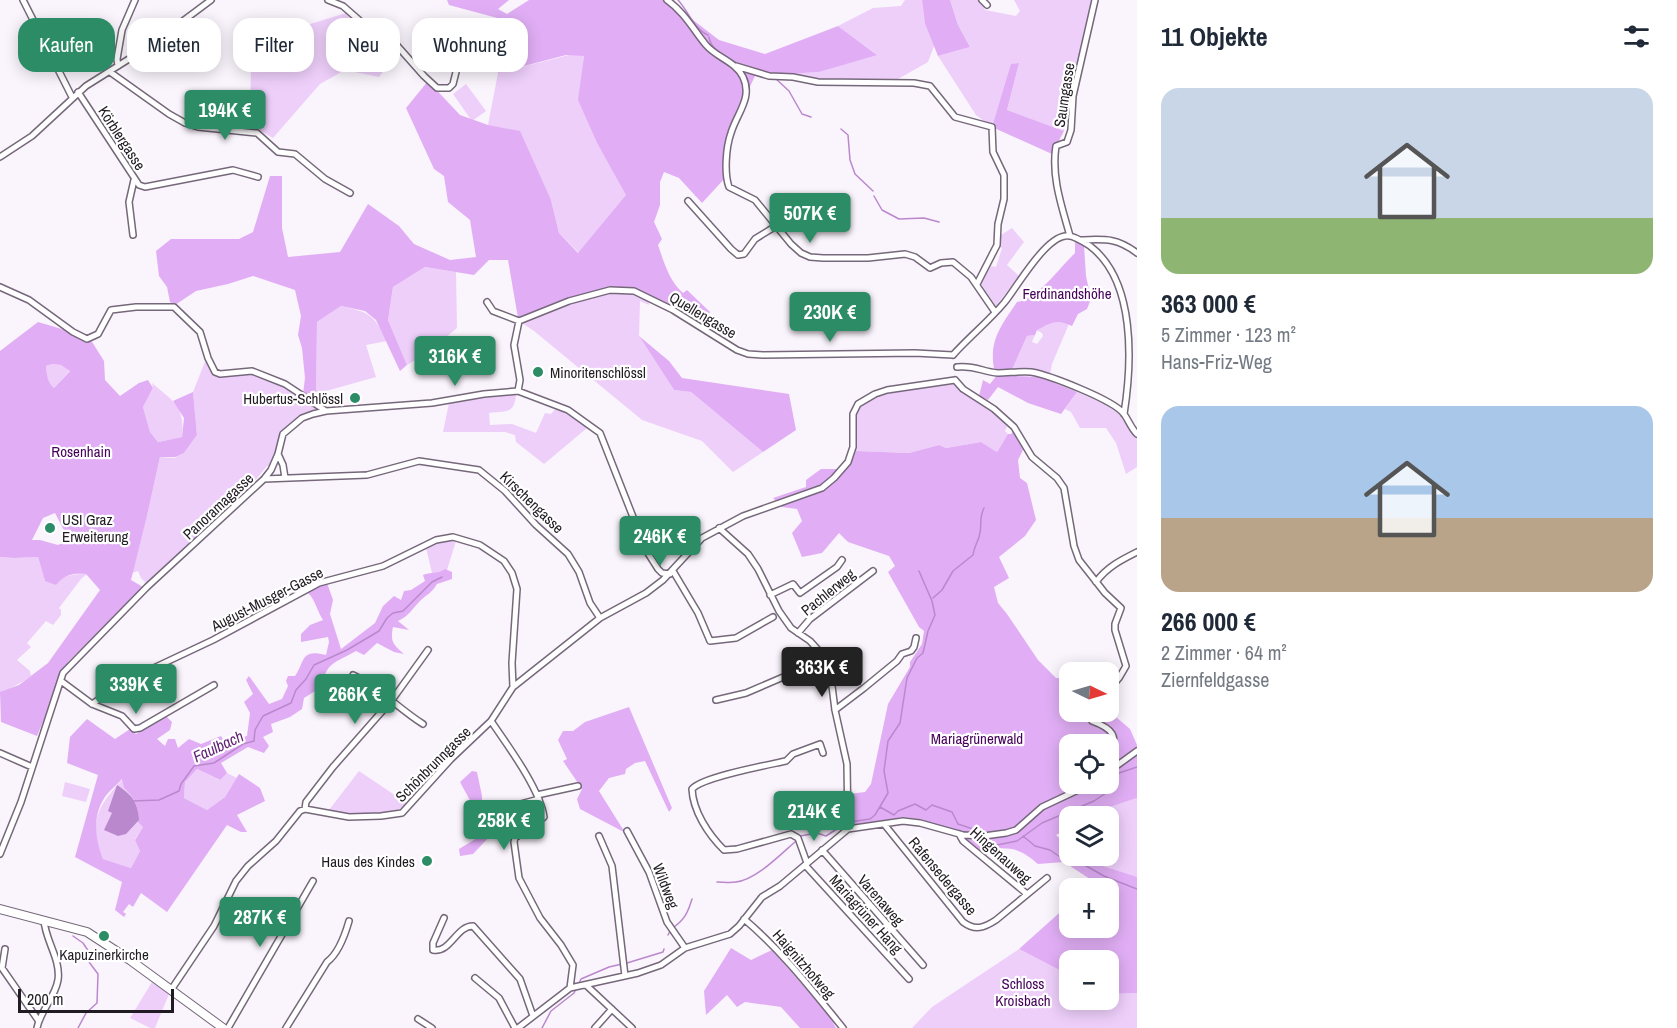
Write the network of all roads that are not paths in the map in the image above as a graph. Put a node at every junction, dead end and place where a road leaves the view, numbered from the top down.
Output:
1 (23, 0) edge
2 (135, 0) edge
3 (211, 0) edge
4 (328, 0) edge
5 (667, 0) edge
6 (1095, 0) edge
7 (412, 62) edge
8 (118, 66) junction
9 (736, 66) junction
10 (115, 68) edge
11 (110, 72) joint
12 (421, 72) edge
13 (456, 72) dead end
14 (78, 92) junction
15 (72, 97) junction
16 (0, 157) edge
17 (258, 177) dead end
18 (134, 180) junction
19 (350, 194) dead end
20 (688, 201) dead end
21 (776, 226) junction
22 (133, 235) dead end
23 (1070, 236) junction
24 (1080, 240) junction
25 (1137, 253) edge
26 (977, 284) junction
27 (0, 287) edge
28 (487, 302) dead end
29 (995, 312) junction
30 (519, 321) junction
31 (953, 355) junction
32 (957, 367) junction
33 (955, 380) junction
34 (518, 391) junction
35 (326, 411) junction
36 (1124, 414) junction
37 (1137, 434) edge
38 (278, 454) junction
39 (285, 478) junction
40 (264, 479) junction
41 (719, 528) junction
42 (1137, 552) edge
43 (842, 560) dead end
44 (873, 571) dead end
45 (671, 572) junction
46 (1096, 582) junction
47 (770, 595) junction
48 (773, 617) dead end
49 (600, 618) junction
50 (798, 633) junction
51 (916, 638) dead end
52 (428, 650) dead end
53 (830, 667) junction
54 (353, 675) dead end
55 (1119, 678) edge
56 (61, 681) junction
57 (213, 685) dead end
58 (513, 687) junction
59 (392, 700) junction
60 (716, 700) dead end
61 (92, 704) junction
62 (835, 710) junction
63 (491, 721) junction
64 (1094, 722) edge
65 (423, 724) dead end
66 (1112, 734) edge
67 (1137, 751) edge
68 (0, 753) edge
69 (823, 753) dead end
70 (1119, 764) edge
71 (32, 767) junction
72 (578, 786) dead end
73 (1070, 794) edge
74 (538, 797) junction
75 (306, 809) junction
76 (491, 812) dead end
77 (884, 824) junction
78 (848, 825) junction
79 (627, 831) dead end
80 (959, 834) junction
81 (599, 836) dead end
82 (3, 841) edge
83 (822, 850) junction
84 (0, 854) edge
85 (806, 864) junction
86 (1047, 878) dead end
87 (313, 881) dead end
88 (1027, 894) junction
89 (0, 909) edge
90 (444, 918) dead end
91 (744, 919) junction
92 (44, 920) junction
93 (349, 921) dead end
94 (685, 948) junction
95 (5, 950) dead end
96 (923, 965) dead end
97 (625, 976) junction
98 (475, 978) dead end
99 (909, 979) dead end
100 (586, 985) junction
101 (574, 987) junction
102 (171, 990) junction
103 (612, 1009) junction
104 (533, 1016) junction
105 (418, 1019) dead end
106 (38, 1020) junction
107 (37, 1028) edge
108 (223, 1028) edge
109 (228, 1028) edge
110 (286, 1028) edge
111 (432, 1028) edge
112 (517, 1028) edge
113 (595, 1028) edge
114 (632, 1028) edge
115 (843, 1028) edge

1 - 15 street
2 - 8 street
3 - 8 street
4 - 7 street
5 - 9 street
6 - 23 street, Saumgasse
8 - 10 street
9 - 21 street
9 - 26 street
11 - 14 street
11 - 19 street
12 - 13 street
14 - 15 street
14 - 18 street, Körblergasse
15 - 16 street
17 - 18 street, Körblergasse
18 - 22 street
20 - 21 street
21 - 26 street
23 - 24 street
23 - 29 street
24 - 25 street
24 - 36 street
26 - 29 street
27 - 35 street
28 - 30 street
29 - 31 street
30 - 31 street, Quellengasse
30 - 34 street
31 - 32 street
32 - 33 street
32 - 36 street
33 - 41 street, Schönbrunngasse
33 - 46 street
34 - 35 street, Panoramagasse
34 - 45 street, Panoramagasse
35 - 38 street, Panoramagasse
36 - 37 street
38 - 39 street
38 - 40 street, Panoramagasse
39 - 40 street, Kirschengasse
39 - 49 street, Kirschengasse
40 - 56 street, Panoramagasse
41 - 45 street, Schönbrunngasse
41 - 47 street
42 - 46 street
43 - 47 street
44 - 50 street, Pachlerweg
45 - 48 street
45 - 49 street, Schönbrunngasse
46 - 55 street
47 - 50 street
49 - 58 street, Schönbrunngasse
50 - 53 street
51 - 62 street
52 - 59 street
53 - 60 street
53 - 62 street
54 - 59 street
56 - 61 street
56 - 71 street, Panoramagasse
57 - 61 street
58 - 61 street, August-Musger-Gasse
58 - 63 street, Schönbrunngasse
59 - 65 street
59 - 75 street
62 - 78 street
63 - 74 street
63 - 75 street, Schönbrunngasse
64 - 66 street
67 - 70 street
68 - 71 street
69 - 85 street, Mariagrüner Hang
71 - 82 street, Panoramagasse
72 - 74 street
73 - 80 street
74 - 76 street
74 - 101 street
75 - 102 street
77 - 78 street
77 - 80 street
77 - 88 street, Rafensedergasse
78 - 83 street
79 - 94 street, Wildweg
80 - 88 street, Hingenauweg
81 - 97 street
82 - 84 street, Panoramagasse
83 - 85 street
83 - 96 street, Varenaweg
85 - 91 street
85 - 99 street, Mariagrüner Hang
86 - 88 street, Rafensedergasse
87 - 109 street
89 - 92 main road
90 - 104 street
91 - 94 street
91 - 115 street, Haignitzhofweg
92 - 102 main road
92 - 106 street
93 - 110 street
94 - 97 street
95 - 106 street
97 - 100 street
98 - 112 street
100 - 101 street
100 - 103 street
101 - 104 street
102 - 108 main road
103 - 113 street
103 - 114 street
104 - 112 street
105 - 111 street
106 - 107 street

